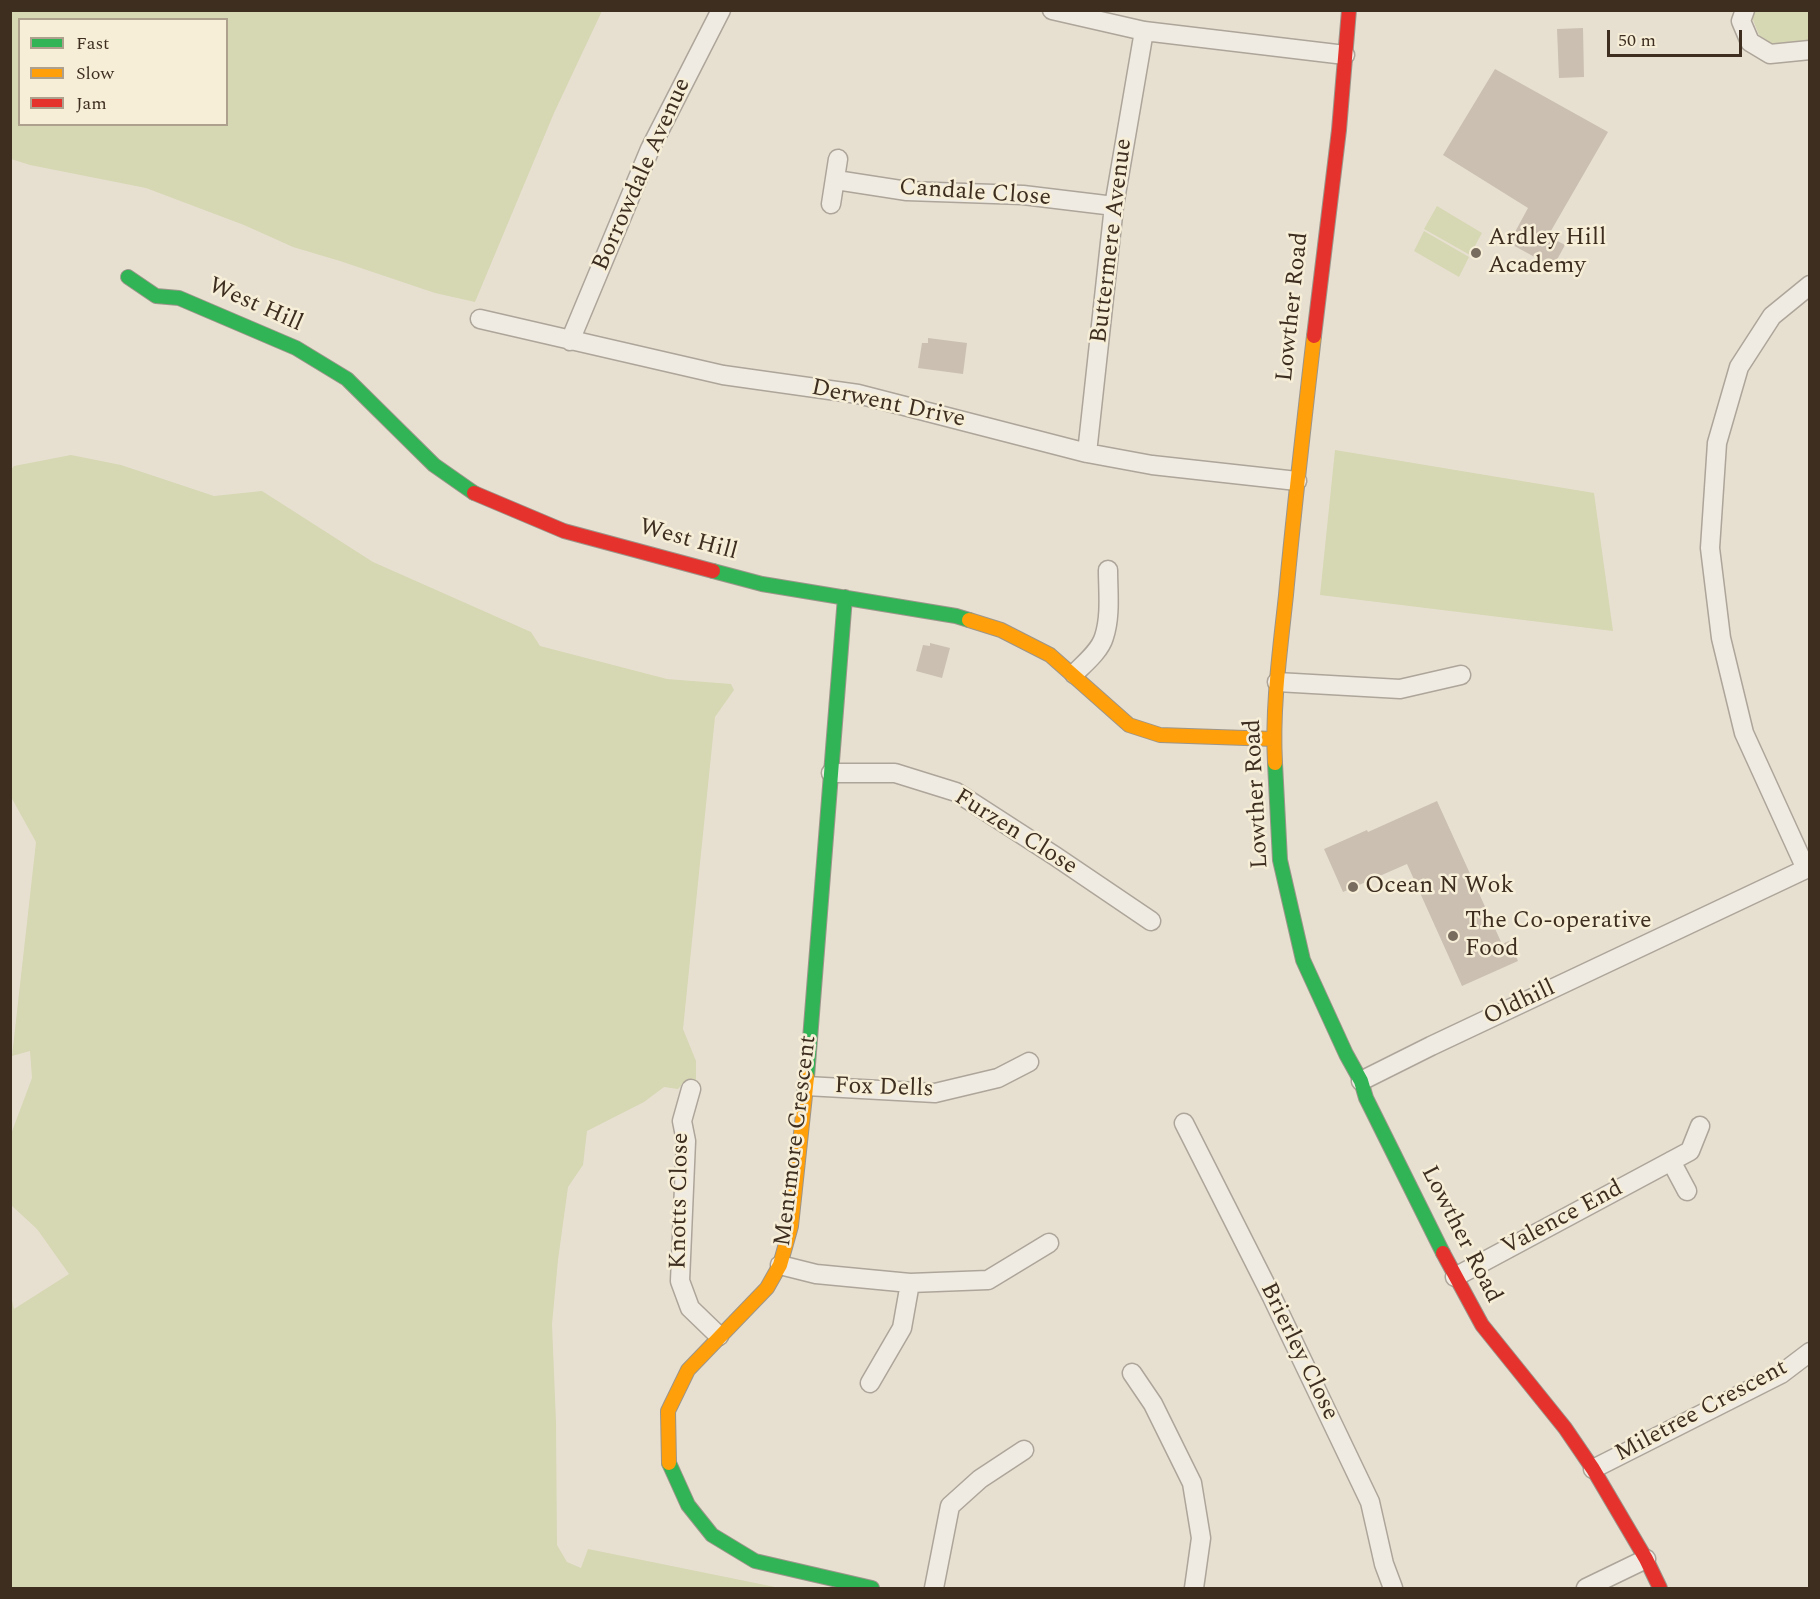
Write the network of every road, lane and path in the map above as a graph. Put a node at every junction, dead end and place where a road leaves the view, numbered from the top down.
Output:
1 (721, 10) edge
2 (1052, 10) edge
3 (1349, 10) edge
4 (1745, 10) edge
5 (1144, 31) junction
6 (1809, 50) edge
7 (1345, 56) junction
8 (838, 159) dead end
9 (836, 180) junction
10 (831, 204) dead end
11 (1114, 206) junction
12 (128, 277) dead end
13 (1809, 285) edge
14 (480, 319) dead end
15 (570, 341) junction
16 (1087, 453) junction
17 (1298, 481) junction
18 (1108, 570) dead end
19 (844, 597) junction
20 (1074, 674) junction
21 (1461, 675) dead end
22 (1277, 682) junction
23 (1274, 739) junction
24 (831, 773) junction
25 (1808, 868) edge
26 (1151, 921) dead end
27 (1029, 1062) dead end
28 (1361, 1081) junction
29 (806, 1086) junction
30 (691, 1089) dead end
31 (1184, 1123) dead end
32 (1700, 1126) dead end
33 (1671, 1161) junction
34 (1687, 1191) dead end
35 (1049, 1243) dead end
36 (780, 1264) junction
37 (1455, 1277) junction
38 (910, 1283) junction
39 (719, 1336) junction
40 (1809, 1352) edge
41 (1132, 1373) dead end
42 (870, 1383) dead end
43 (1024, 1450) dead end
44 (1593, 1469) junction
45 (1646, 1559) junction
46 (872, 1588) edge
47 (934, 1588) edge
48 (1194, 1588) edge
49 (1393, 1588) edge
50 (1586, 1588) edge
51 (1660, 1588) edge

1 - 15 street, Borrowdale Avenue
2 - 5 street
3 - 7 street, Lowther Road
4 - 6 street
5 - 7 street
5 - 11 street, Buttermere Avenue
7 - 17 street, Lowther Road
8 - 9 street
9 - 10 street
9 - 11 street, Candale Close
11 - 16 street, Buttermere Avenue
12 - 19 street, West Hill
13 - 25 street
14 - 15 street, Derwent Drive
15 - 16 street, Derwent Drive
16 - 17 street, Derwent Drive
17 - 22 street, Lowther Road
18 - 20 street
19 - 20 street, West Hill
19 - 24 street, Mentmore Crescent
20 - 23 street, West Hill
21 - 22 street
22 - 23 street, Lowther Road
23 - 28 street, Lowther Road
24 - 26 street, Furzen Close
24 - 29 street, Mentmore Crescent
25 - 28 street, Oldhill
27 - 29 street, Fox Dells
28 - 37 street, Lowther Road
29 - 36 street, Mentmore Crescent
30 - 39 street, Knotts Close
31 - 49 street, Brierley Close
32 - 33 street, Valence End
33 - 34 street
33 - 37 street, Valence End
35 - 38 street
36 - 38 street
36 - 39 street, Mentmore Crescent
37 - 44 street, Lowther Road
38 - 42 street
39 - 46 street, Mentmore Crescent
40 - 44 street, Miletree Crescent
41 - 48 street
43 - 47 street
44 - 45 street, Lowther Road
45 - 50 street
45 - 51 street, Lowther Road

